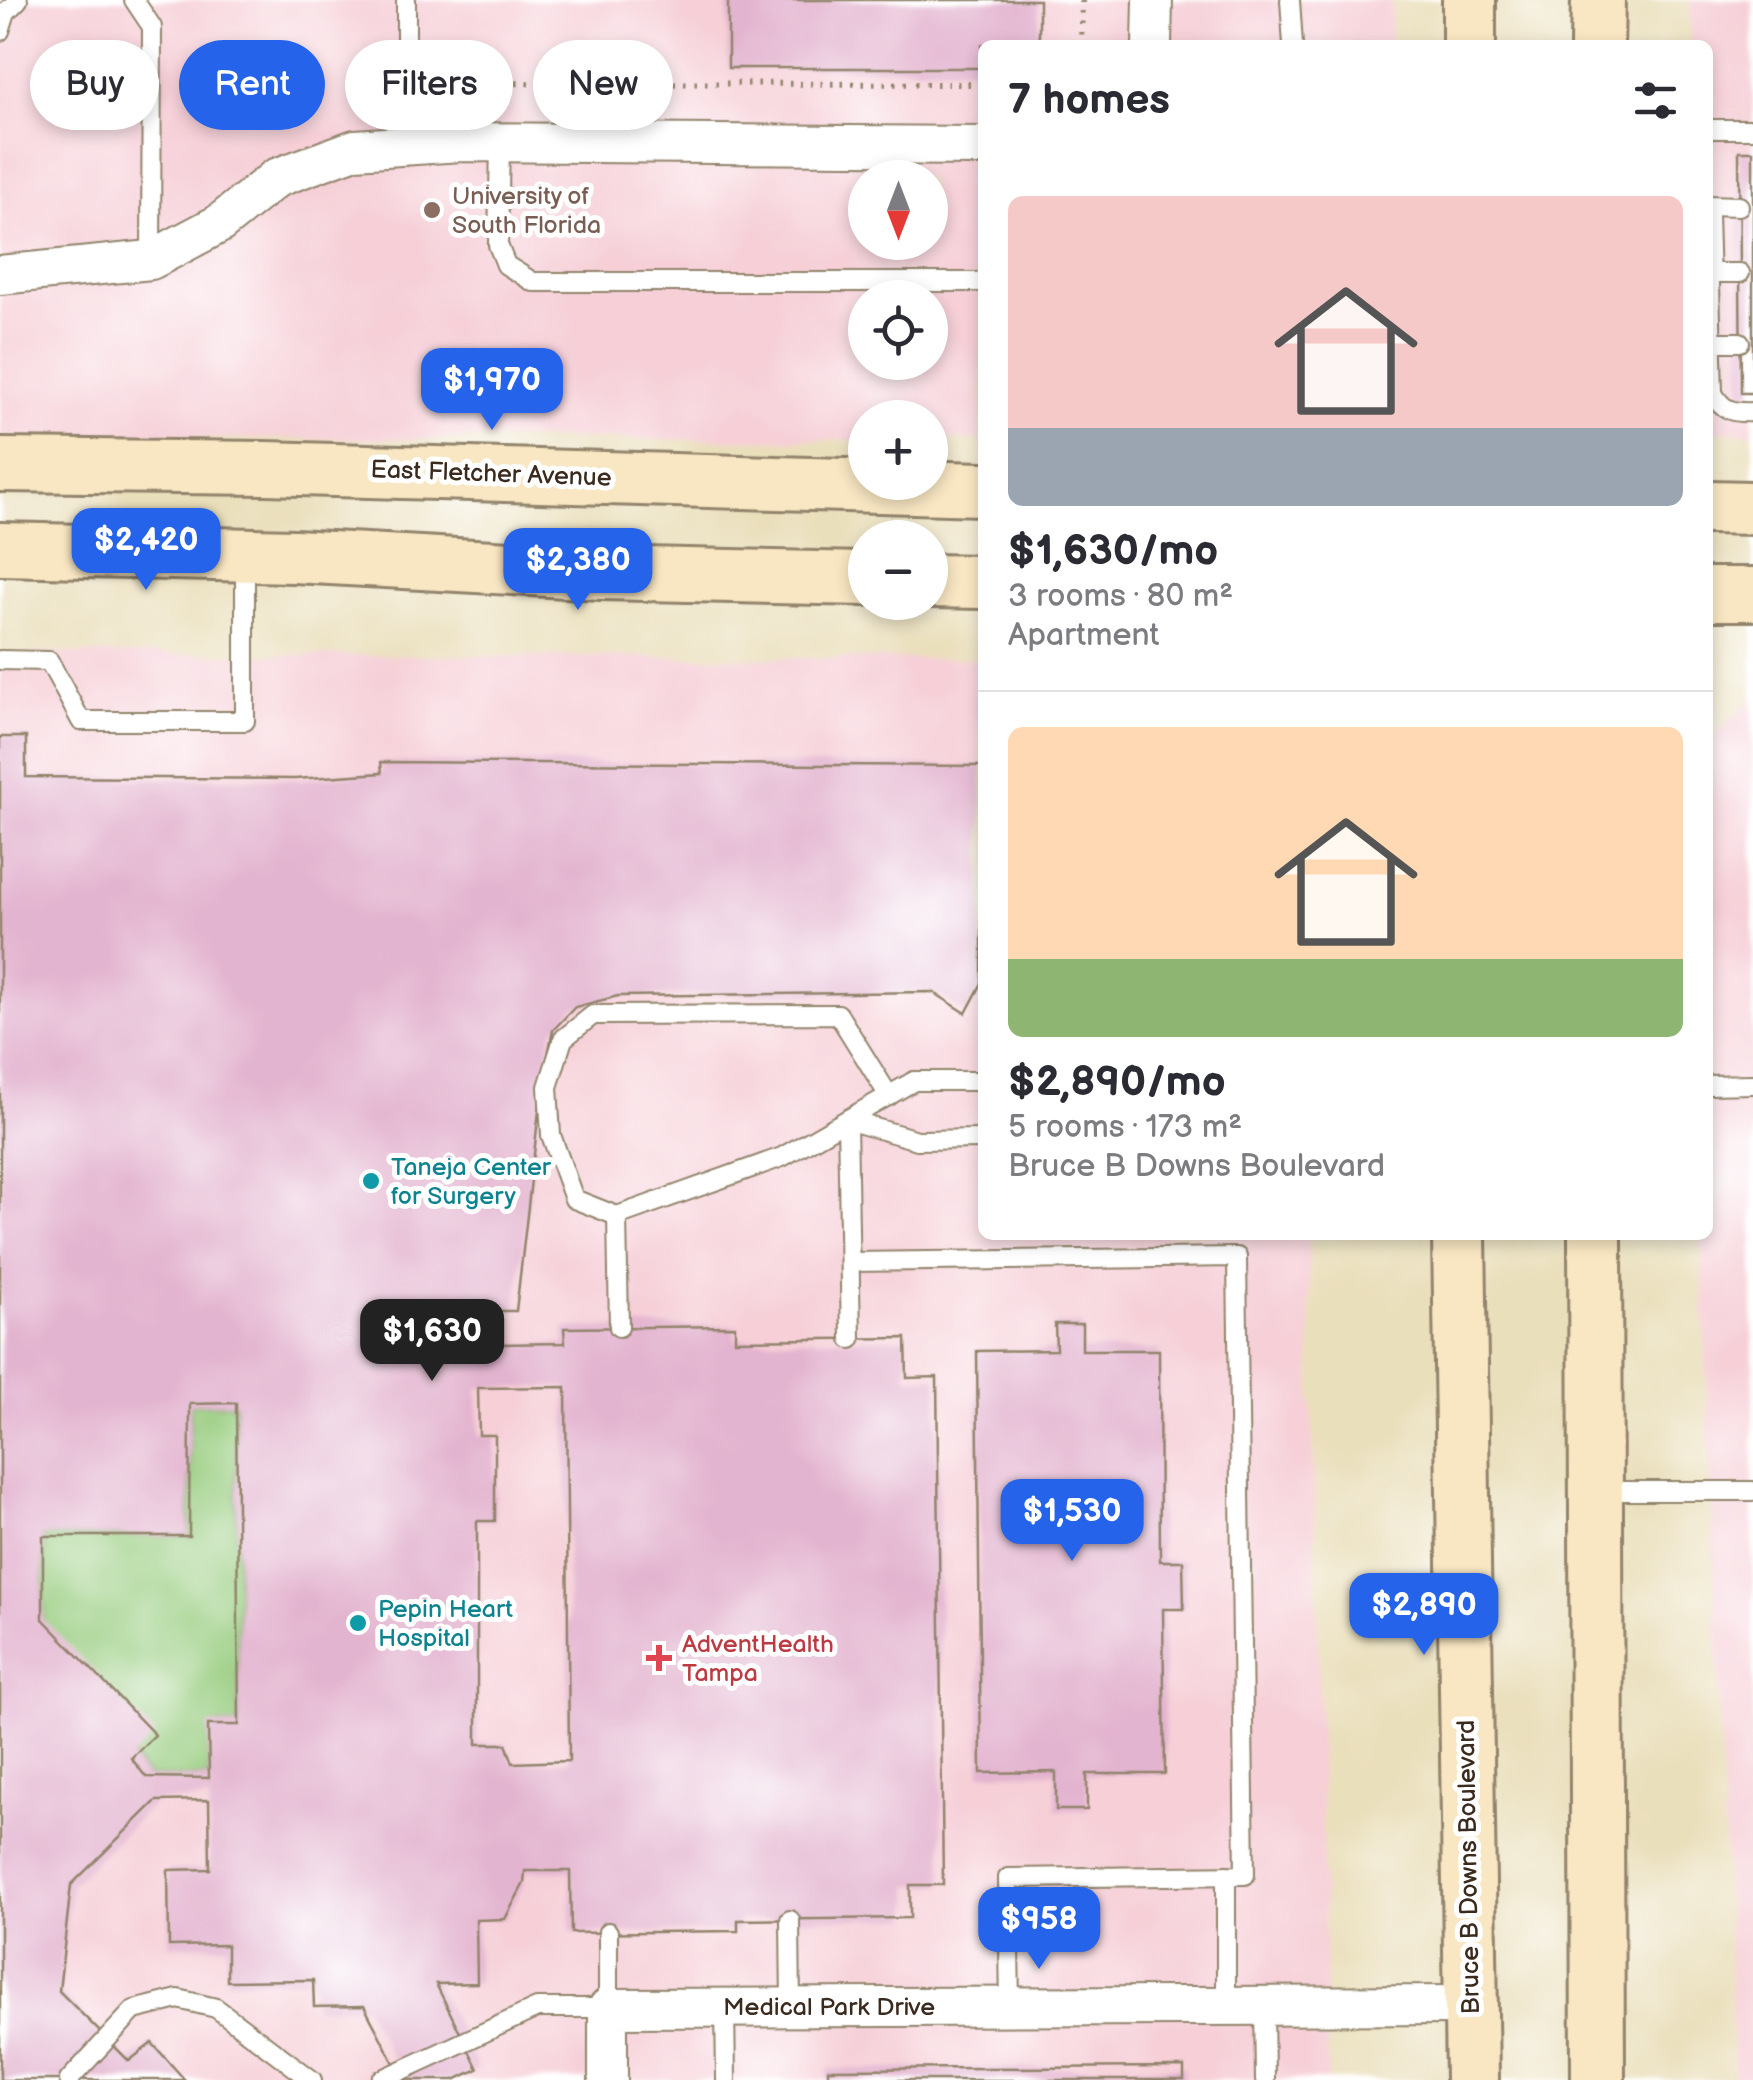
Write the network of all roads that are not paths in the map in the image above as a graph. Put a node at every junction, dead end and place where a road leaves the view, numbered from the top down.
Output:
1 (18, 0) edge
2 (134, 0) edge
3 (406, 0) edge
4 (1153, 0) edge
5 (1290, 0) edge
6 (1469, 0) edge
7 (1598, 0) edge
8 (0, 31) edge
9 (1152, 40) edge
10 (1293, 40) edge
11 (1469, 40) edge
12 (1597, 40) edge
13 (1713, 129) edge
14 (1753, 129) edge
15 (500, 142) junction
16 (406, 144) junction
17 (978, 146) edge
18 (1713, 205) edge
19 (1739, 206) dead end
20 (151, 260) junction
21 (1713, 274) edge
22 (1740, 274) dead end
23 (0, 275) edge
24 (978, 282) edge
25 (1713, 342) edge
26 (1740, 342) dead end
27 (1713, 393) edge
28 (1753, 412) edge
29 (0, 465) edge
30 (978, 490) edge
31 (1713, 508) edge
32 (1753, 508) edge
33 (0, 549) edge
34 (245, 555) junction
35 (848, 580) edge
36 (948, 581) edge
37 (978, 582) edge
38 (1713, 594) edge
39 (1753, 594) edge
40 (0, 660) edge
41 (978, 1081) edge
42 (1753, 1084) edge
43 (1713, 1085) edge
44 (890, 1096) junction
45 (847, 1120) junction
46 (978, 1139) edge
47 (617, 1216) junction
48 (1460, 1240) edge
49 (1595, 1240) edge
50 (850, 1262) junction
51 (619, 1327) dead end
52 (851, 1338) dead end
53 (1595, 1491) junction
54 (1753, 1491) edge
55 (1226, 1875) junction
56 (790, 1920) dead end
57 (608, 1932) dead end
58 (1471, 2005) junction
59 (1010, 2006) junction
60 (1245, 2006) junction
61 (608, 2008) junction
62 (725, 2008) junction
63 (791, 2008) junction
64 (69, 2080) edge
65 (312, 2080) edge
66 (381, 2080) edge
67 (608, 2080) edge
68 (726, 2080) edge
69 (1265, 2080) edge
70 (1472, 2080) edge
71 (1598, 2080) edge

1 - 8 lane
2 - 20 lane
3 - 16 lane
4 - 9 street
5 - 10 lane
6 - 11 main road
7 - 12 main road
13 - 14 lane
15 - 16 street
15 - 17 street
15 - 24 lane
16 - 20 street
18 - 19 lane
20 - 23 street
21 - 22 lane
25 - 26 lane
27 - 28 lane
29 - 30 main road, East Fletcher Avenue
31 - 32 main road
33 - 34 main road
34 - 35 main road
34 - 40 lane
36 - 37 main road
38 - 39 main road
41 - 44 lane
42 - 43 lane
44 - 45 lane
44 - 47 lane
45 - 46 lane
45 - 47 lane
45 - 50 lane
47 - 51 lane
48 - 58 main road, Bruce B Downs Boulevard
49 - 53 main road
50 - 52 lane
50 - 55 lane
53 - 54 lane
53 - 71 main road
55 - 59 lane
55 - 60 lane
56 - 63 lane
57 - 61 lane
58 - 60 street, Medical Park Drive
58 - 70 main road, Bruce B Downs Boulevard
59 - 60 street, Medical Park Drive
59 - 63 street, Medical Park Drive
60 - 69 lane
61 - 62 street, Medical Park Drive
61 - 66 lane
61 - 67 street
62 - 63 street, Medical Park Drive
62 - 68 lane
64 - 65 lane

